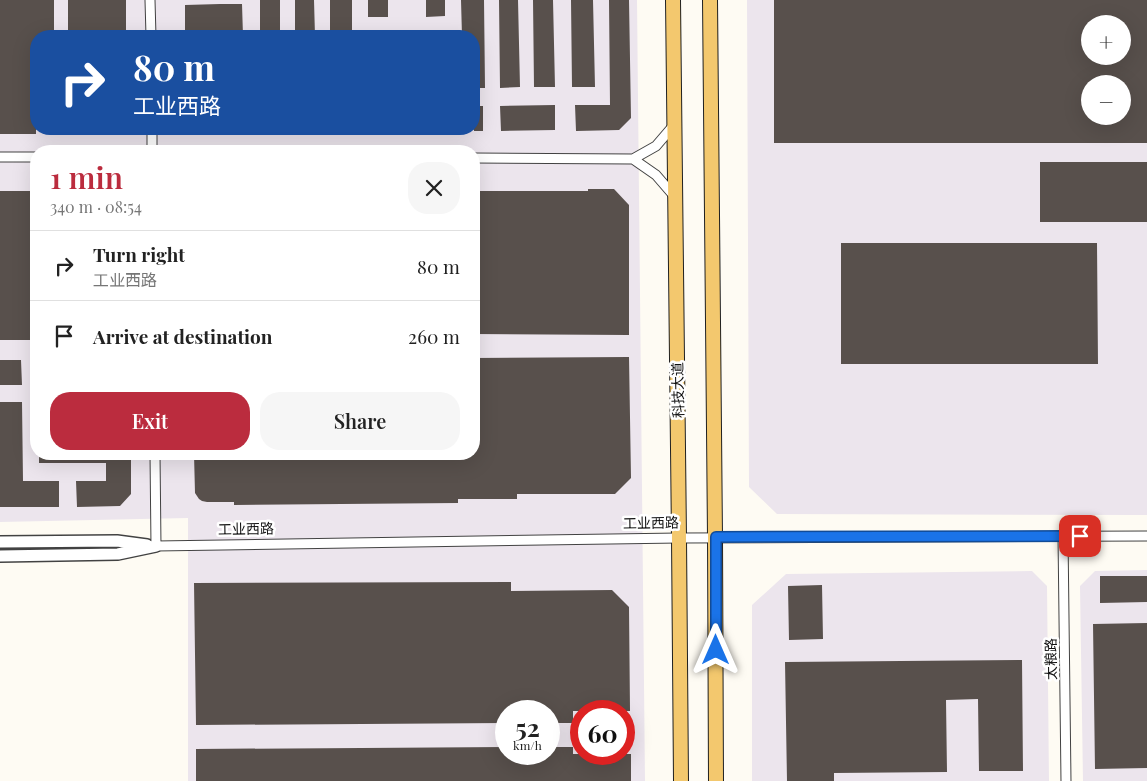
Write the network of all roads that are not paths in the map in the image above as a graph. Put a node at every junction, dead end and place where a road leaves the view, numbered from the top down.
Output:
1 (150, 0) edge
2 (673, 0) edge
3 (710, 0) edge
4 (151, 30) edge
5 (674, 125) junction
6 (0, 157) edge
7 (30, 158) edge
8 (480, 158) edge
9 (633, 159) junction
10 (675, 197) junction
11 (155, 460) edge
12 (1063, 536) junction
13 (1147, 536) edge
14 (716, 537) junction
15 (679, 538) junction
16 (0, 542) edge
17 (156, 546) junction
18 (0, 556) edge
19 (681, 781) edge
20 (716, 781) edge
21 (1066, 781) edge

1 - 4 street
2 - 5 main road, 科技大道
3 - 14 main road
5 - 9 street
5 - 10 main road, 科技大道
6 - 7 street
8 - 9 street
9 - 10 street
10 - 15 main road, 科技大道
11 - 17 street
12 - 13 street, 工业西路
12 - 14 street, 工业西路
12 - 21 street, 太粮路
14 - 15 street, 工业西路
14 - 20 main road
15 - 17 street, 工业西路
15 - 19 main road, 科技大道
16 - 17 street, 工业西路
17 - 18 street, 工业西路

